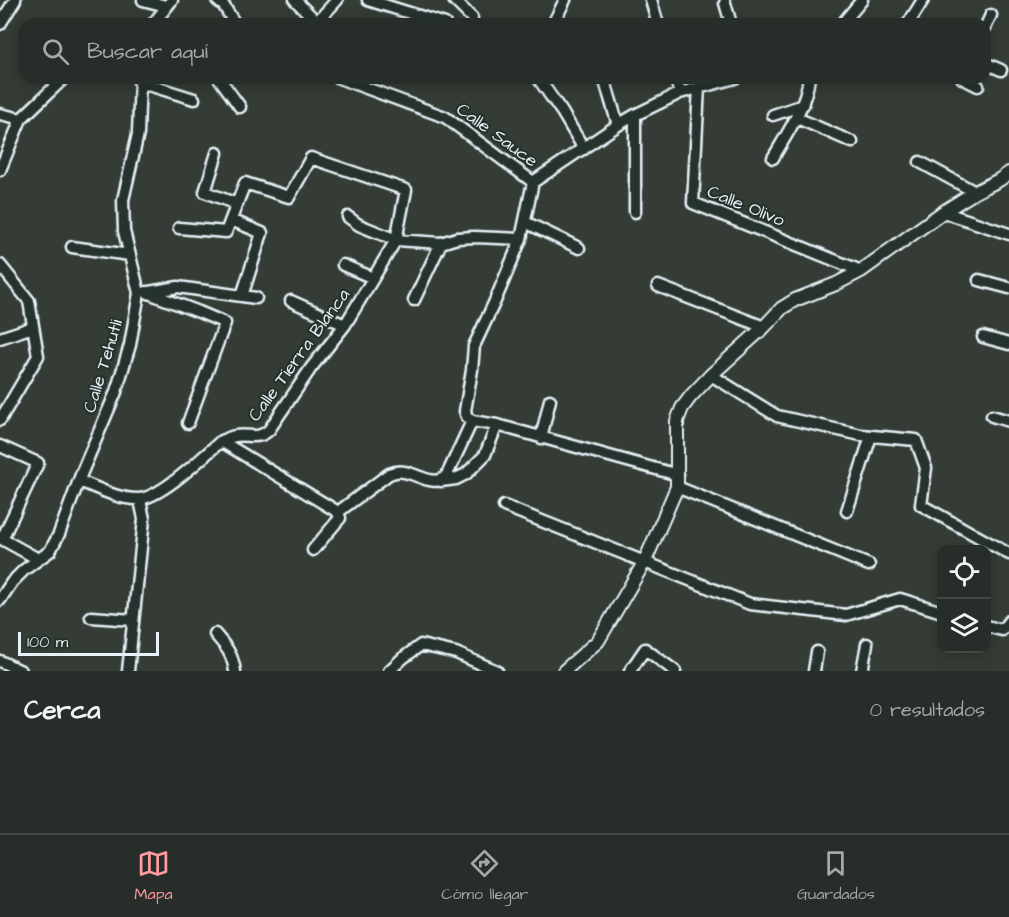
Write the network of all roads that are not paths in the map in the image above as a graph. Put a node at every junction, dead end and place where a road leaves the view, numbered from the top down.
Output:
1 (15, 0) edge
2 (143, 0) edge
3 (217, 0) edge
4 (295, 0) edge
5 (337, 0) edge
6 (368, 0) edge
7 (454, 0) edge
8 (565, 0) edge
9 (651, 0) edge
10 (862, 0) edge
11 (923, 0) edge
12 (169, 3) edge
13 (725, 3) dead end
14 (991, 15) dead end
15 (158, 18) edge
16 (231, 18) edge
17 (311, 18) edge
18 (321, 18) edge
19 (426, 18) edge
20 (472, 18) dead end
21 (556, 18) edge
22 (656, 18) edge
23 (730, 18) edge
24 (847, 18) edge
25 (912, 18) edge
26 (990, 18) edge
27 (0, 24) edge
28 (991, 66) edge
29 (1001, 70) dead end
30 (58, 84) edge
31 (140, 84) edge
32 (151, 84) edge
33 (223, 84) edge
34 (355, 84) edge
35 (542, 84) edge
36 (606, 84) edge
37 (677, 84) edge
38 (711, 84) edge
39 (808, 84) edge
40 (974, 84) edge
41 (978, 86) dead end
42 (699, 87) junction
43 (680, 93) junction
44 (194, 99) dead end
45 (803, 105) junction
46 (240, 107) dead end
47 (0, 114) edge
48 (635, 115) junction
49 (773, 115) dead end
50 (797, 118) junction
51 (21, 119) junction
52 (618, 125) junction
53 (852, 142) dead end
54 (584, 149) junction
55 (217, 153) dead end
56 (773, 158) dead end
57 (920, 162) dead end
58 (0, 170) edge
59 (1009, 173) edge
60 (533, 182) junction
61 (975, 192) junction
62 (237, 204) junction
63 (635, 212) dead end
64 (943, 212) junction
65 (348, 217) dead end
66 (231, 220) junction
67 (525, 222) junction
68 (179, 228) dead end
69 (1009, 234) edge
70 (521, 239) junction
71 (396, 240) junction
72 (441, 243) junction
73 (72, 246) dead end
74 (579, 248) dead end
75 (130, 255) junction
76 (0, 265) edge
77 (343, 265) dead end
78 (861, 271) junction
79 (373, 278) junction
80 (979, 280) dead end
81 (658, 286) dead end
82 (1009, 288) edge
83 (143, 293) junction
84 (242, 296) junction
85 (256, 298) dead end
86 (414, 300) dead end
87 (291, 301) dead end
88 (345, 325) junction
89 (33, 327) junction
90 (764, 327) junction
91 (983, 337) dead end
92 (0, 338) edge
93 (1009, 344) edge
94 (711, 375) junction
95 (550, 400) dead end
96 (992, 416) dead end
97 (0, 420) edge
98 (1009, 421) edge
99 (472, 422) junction
100 (188, 423) dead end
101 (497, 425) junction
102 (871, 436) junction
103 (541, 438) junction
104 (221, 441) junction
105 (0, 446) edge
106 (79, 481) junction
107 (441, 481) junction
108 (677, 481) junction
109 (140, 500) junction
110 (504, 506) dead end
111 (847, 511) dead end
112 (338, 512) junction
113 (1, 538) edge
114 (313, 550) dead end
115 (1009, 554) edge
116 (38, 559) junction
117 (645, 561) junction
118 (868, 565) dead end
119 (1, 597) edge
120 (937, 610) edge
121 (91, 617) dead end
122 (133, 620) junction
123 (1009, 621) edge
124 (991, 627) edge
125 (215, 634) dead end
126 (867, 644) dead end
127 (818, 652) dead end
128 (0, 661) edge
129 (21, 671) edge
130 (128, 671) edge
131 (235, 671) edge
132 (389, 671) edge
133 (497, 671) edge
134 (564, 671) edge
135 (630, 671) edge
136 (675, 671) edge
137 (814, 671) edge
138 (862, 671) edge

1 - 27 street
2 - 12 street
3 - 16 street
4 - 17 street
5 - 18 street
6 - 19 street
7 - 20 street
8 - 21 street
9 - 22 street
10 - 24 street
11 - 25 street
12 - 15 street
13 - 23 street
14 - 26 street
28 - 29 street
30 - 51 street
31 - 75 street, Calle Tehutli
32 - 44 street
33 - 46 street
34 - 60 street, Calle Sauce
35 - 54 street
36 - 52 street
37 - 43 street
38 - 42 street
39 - 45 street
40 - 41 street
42 - 43 street
42 - 78 street, Calle Olivo
43 - 48 street
45 - 49 street
45 - 50 street
47 - 51 street
48 - 52 street
48 - 63 street
50 - 53 street
50 - 56 street
51 - 58 street
52 - 54 street
54 - 60 street
55 - 62 street
57 - 61 street
59 - 61 street
60 - 67 street
61 - 64 street
62 - 66 street
62 - 71 street, Calle Tierra Blanca
64 - 69 street
64 - 78 street
65 - 71 street
66 - 68 street
66 - 84 street
67 - 70 street
67 - 74 street
70 - 72 street
70 - 99 street
71 - 72 street
71 - 79 street, Calle Tierra Blanca
72 - 86 street
73 - 75 street
75 - 83 street, Calle Tehutli
76 - 89 street
77 - 79 street
78 - 90 street
79 - 88 street, Calle Tierra Blanca
80 - 82 street
81 - 90 street
83 - 84 street
83 - 100 street
83 - 106 street, Calle Tehutli
84 - 85 street
87 - 88 street
88 - 104 street, Calle Tierra Blanca
89 - 92 street
89 - 97 street
90 - 94 street
91 - 93 street
94 - 102 street
94 - 108 street
95 - 103 street
96 - 98 street
99 - 101 street
99 - 107 street
101 - 103 street
101 - 107 street
102 - 111 street
102 - 115 street
103 - 108 street
104 - 109 street
104 - 112 street
105 - 113 street
106 - 109 street
106 - 116 street, Calle Tehutli
107 - 112 street
108 - 117 street
108 - 118 street
109 - 122 street
110 - 117 street
112 - 114 street
113 - 116 street
116 - 119 street, Calle Tehutli
117 - 120 street
117 - 134 street
121 - 122 street
122 - 130 street
123 - 124 street
125 - 131 street
126 - 138 street
127 - 137 street
128 - 129 street
132 - 133 street
135 - 136 street

